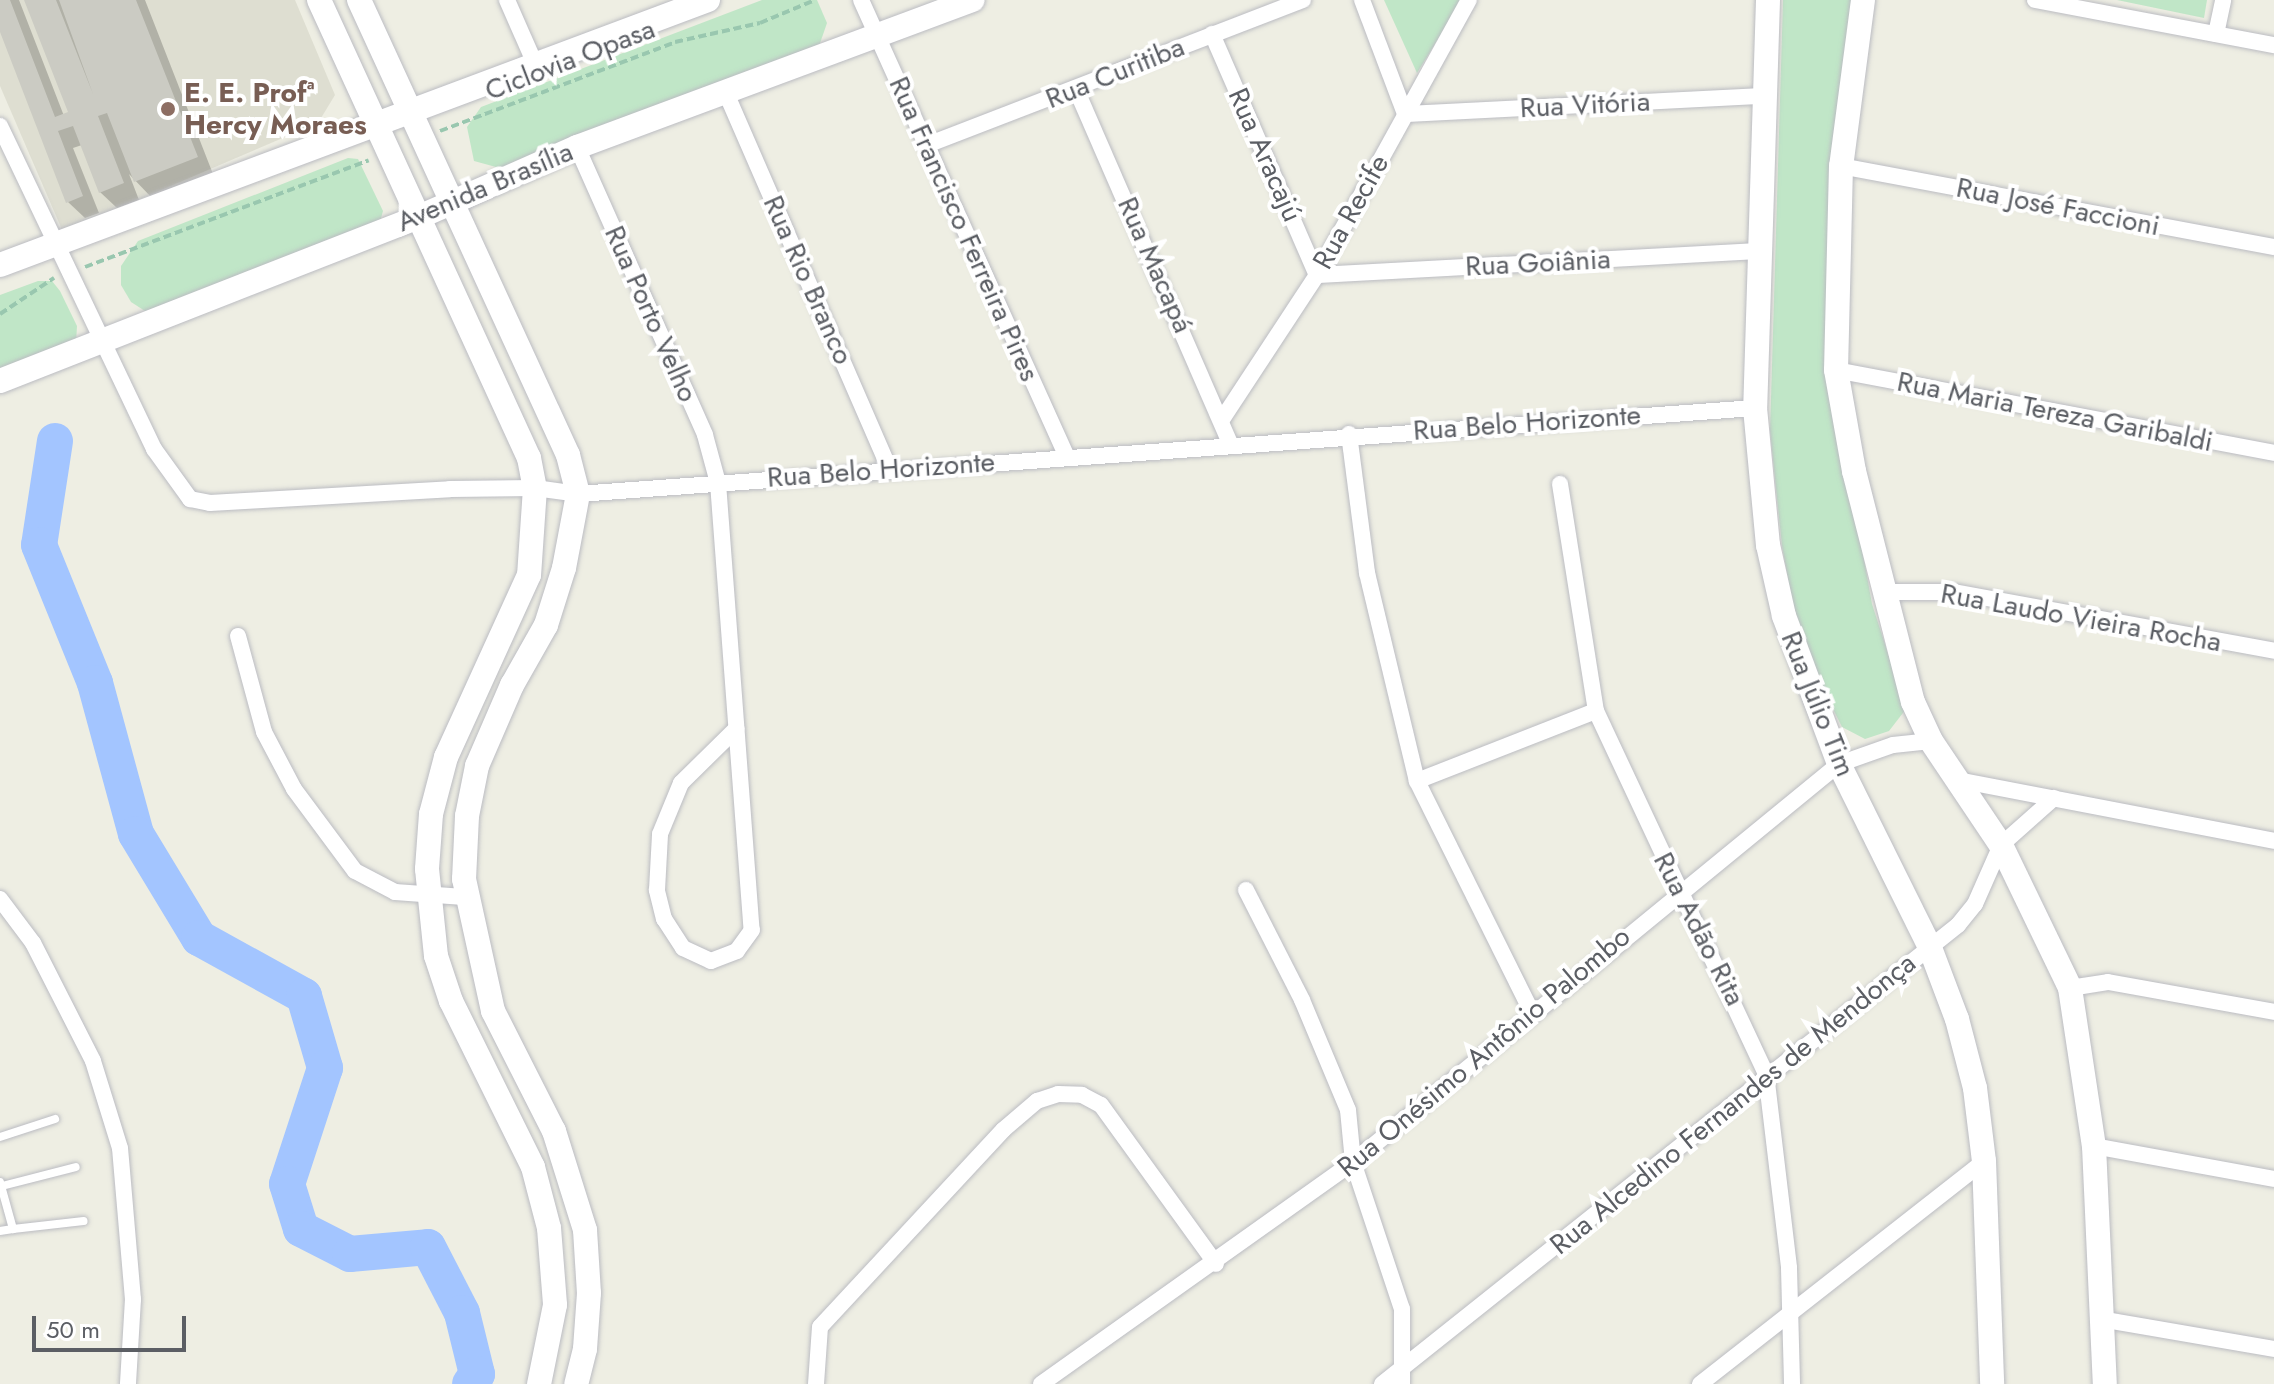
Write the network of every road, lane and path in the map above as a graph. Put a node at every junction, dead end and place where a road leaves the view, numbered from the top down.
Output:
1 (319, 0) edge
2 (359, 0) edge
3 (507, 0) edge
4 (815, 0) edge
5 (861, 0) edge
6 (973, 0) edge
7 (1303, 0) edge
8 (1362, 0) edge
9 (1469, 0) edge
10 (1768, 0) edge
11 (1863, 0) edge
12 (2035, 0) edge
13 (2223, 0) edge
14 (695, 2) edge
15 (1212, 34) junction
16 (2216, 34) junction
17 (878, 37) junction
18 (2274, 45) edge
19 (536, 66) junction
20 (1076, 89) junction
21 (726, 93) junction
22 (1765, 96) junction
23 (409, 113) junction
24 (1405, 114) junction
25 (0, 126) edge
26 (376, 127) junction
27 (431, 134) dead end
28 (927, 145) junction
29 (577, 147) junction
30 (373, 158) dead end
31 (1841, 166) junction
32 (451, 203) junction
33 (419, 217) junction
34 (57, 242) junction
35 (2274, 247) edge
36 (1759, 251) junction
37 (104, 260) dead end
38 (0, 265) edge
39 (1317, 275) junction
40 (54, 278) dead end
41 (0, 314) edge
42 (101, 341) junction
43 (1836, 370) junction
44 (0, 381) edge
45 (1755, 408) junction
46 (1223, 418) junction
47 (1349, 434) junction
48 (1230, 443) junction
49 (2274, 453) edge
50 (1067, 457) junction
51 (889, 468) junction
52 (718, 483) junction
53 (1560, 484) dead end
54 (535, 488) junction
55 (578, 494) junction
56 (1887, 592) junction
57 (238, 636) dead end
58 (2274, 651) edge
59 (1596, 711) junction
60 (737, 728) junction
61 (1931, 741) junction
62 (1839, 764) junction
63 (1417, 781) junction
64 (1963, 781) junction
65 (2054, 798) junction
66 (2274, 841) edge
67 (2001, 845) junction
68 (1246, 890) dead end
69 (1678, 892) junction
70 (464, 897) junction
71 (0, 899) edge
72 (430, 899) junction
73 (1929, 945) junction
74 (2070, 988) junction
75 (1531, 1011) junction
76 (2274, 1012) edge
77 (1766, 1074) junction
78 (55, 1119) dead end
79 (0, 1137) edge
80 (2094, 1146) junction
81 (1984, 1161) junction
82 (1353, 1162) junction
83 (76, 1167) dead end
84 (2274, 1179) edge
85 (1, 1184) edge
86 (84, 1221) dead end
87 (13, 1229) junction
88 (0, 1231) edge
89 (1216, 1264) junction
90 (1789, 1309) junction
91 (2100, 1319) junction
92 (2274, 1349) edge
93 (1402, 1377) edge
94 (128, 1384) edge
95 (539, 1384) edge
96 (576, 1384) edge
97 (816, 1384) edge
98 (1041, 1384) edge
99 (1382, 1384) edge
100 (1700, 1384) edge
101 (1792, 1384) edge
102 (1992, 1384) edge
103 (2105, 1384) edge

1 - 26 main road
2 - 23 main road
3 - 19 street
4 - 27 path, Ciclovia Opasa
5 - 17 street, Rua Francisco Ferreira Pires
6 - 17 main road, Avenida Brasília
7 - 15 street, Rua Curitiba
8 - 24 street
9 - 24 street, Rua Recife
10 - 22 main road, Rua Júlio Tim
11 - 31 main road
12 - 16 street
13 - 16 street
14 - 19 main road
15 - 20 street, Rua Curitiba
15 - 39 street, Rua Aracajú
16 - 18 street
17 - 21 main road, Avenida Brasília
17 - 28 street, Rua Francisco Ferreira Pires
19 - 23 main road
20 - 28 street, Rua Curitiba
20 - 46 street, Rua Macapá
21 - 29 main road, Avenida Brasília
21 - 51 street, Rua Rio Branco
22 - 24 street, Rua Vitória
22 - 36 main road, Rua Júlio Tim
23 - 26 main road
23 - 32 main road
24 - 39 street, Rua Recife
25 - 34 street
26 - 33 main road
26 - 34 main road
28 - 50 street, Rua Francisco Ferreira Pires
29 - 32 main road, Avenida Brasília
29 - 52 street, Rua Porto Velho
30 - 37 path
31 - 35 street, Rua José Faccioni
31 - 43 main road
32 - 33 main road, Avenida Brasília
32 - 55 main road
33 - 42 main road, Avenida Brasília
33 - 54 main road
34 - 38 main road
34 - 42 street
36 - 39 street, Rua Goiânia
36 - 45 main road, Rua Júlio Tim
39 - 46 street, Rua Recife
40 - 41 path
42 - 44 main road, Avenida Brasília
42 - 54 street, Rua Belo Horizonte
43 - 49 street, Rua Maria Tereza Garibaldi
43 - 56 main road
45 - 47 street, Rua Belo Horizonte
45 - 62 main road, Rua Júlio Tim
46 - 48 street, Rua Macapá
47 - 48 street, Rua Belo Horizonte
47 - 63 street
48 - 50 street, Rua Belo Horizonte
50 - 51 street, Rua Belo Horizonte
51 - 52 street, Rua Belo Horizonte
52 - 55 street, Rua Belo Horizonte
52 - 60 street, Rua Porto Velho
53 - 59 street, Rua Adão Rita
54 - 55 street, Rua Belo Horizonte
54 - 72 main road
55 - 70 main road
56 - 58 street, Rua Laudo Vieira Rocha
56 - 61 main road
57 - 72 street
59 - 63 street
59 - 69 street, Rua Adão Rita
60 - 60 street, Rua Porto Velho
61 - 62 street, Rua Onésimo Antônio Palombo
61 - 64 main road
62 - 69 street, Rua Onésimo Antônio Palombo
62 - 73 main road, Rua Júlio Tim
63 - 75 street
64 - 65 street
64 - 67 main road
65 - 66 street
65 - 67 street, Rua Alcedino Fernandes de Mendonça
67 - 73 street, Rua Alcedino Fernandes de Mendonça
67 - 74 main road
68 - 82 street
69 - 75 street, Rua Onésimo Antônio Palombo
69 - 77 street, Rua Adão Rita
70 - 72 street
70 - 96 main road
71 - 94 street
72 - 95 main road
73 - 77 street, Rua Alcedino Fernandes de Mendonça
73 - 81 main road, Rua Júlio Tim
74 - 76 street
74 - 80 main road
75 - 82 street, Rua Onésimo Antônio Palombo
77 - 90 street, Rua Adão Rita
77 - 93 street, Rua Alcedino Fernandes de Mendonça
78 - 79 lane
80 - 84 street
80 - 91 main road
81 - 90 street
81 - 102 main road, Rua Júlio Tim
82 - 89 street, Rua Onésimo Antônio Palombo
82 - 93 street
83 - 85 lane
85 - 87 lane
86 - 87 lane
87 - 88 lane
89 - 97 street
89 - 98 street, Rua Onésimo Antônio Palombo
90 - 100 street
90 - 101 street, Rua Adão Rita
91 - 92 street
91 - 103 main road
93 - 99 street, Rua Alcedino Fernandes de Mendonça

